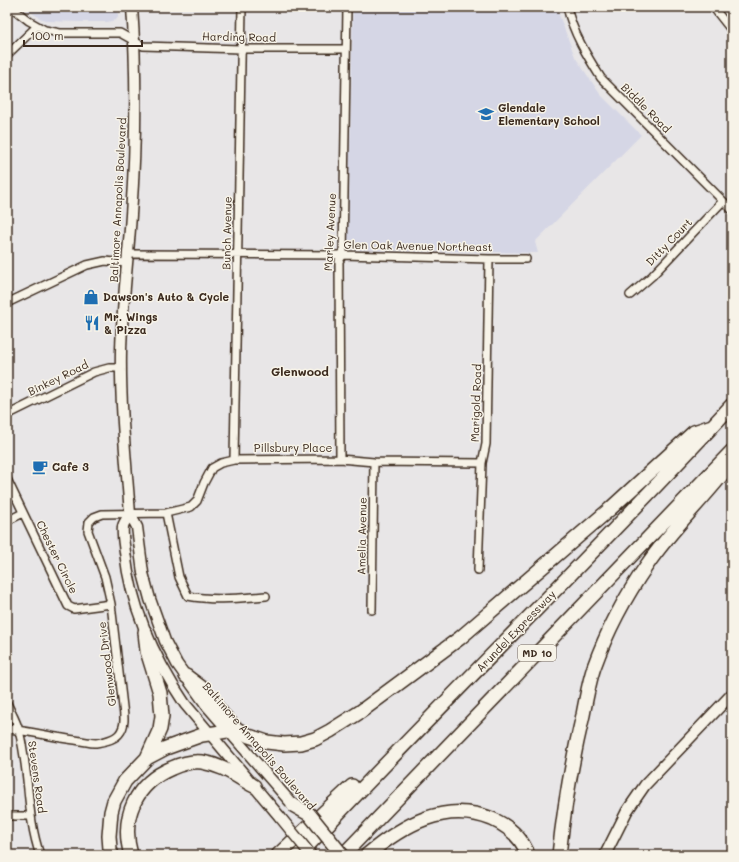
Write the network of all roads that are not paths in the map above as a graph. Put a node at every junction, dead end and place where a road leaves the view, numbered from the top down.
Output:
1 (11, 7) edge
2 (132, 7) edge
3 (242, 7) edge
4 (347, 7) edge
5 (567, 7) edge
6 (713, 7) edge
7 (36, 26) junction
8 (732, 31) edge
9 (133, 41) junction
10 (241, 49) junction
11 (346, 49) junction
12 (7, 55) edge
13 (723, 201) junction
14 (732, 210) edge
15 (237, 255) junction
16 (342, 255) junction
17 (128, 258) junction
18 (489, 259) junction
19 (526, 259) dead end
20 (630, 295) dead end
21 (7, 303) edge
22 (121, 368) junction
23 (732, 405) edge
24 (7, 415) edge
25 (712, 426) junction
26 (732, 451) edge
27 (340, 459) junction
28 (234, 460) junction
29 (374, 462) junction
30 (732, 462) edge
31 (482, 463) junction
32 (7, 478) edge
33 (23, 513) junction
34 (166, 513) junction
35 (130, 514) junction
36 (7, 521) edge
37 (478, 570) dead end
38 (266, 596) dead end
39 (111, 604) junction
40 (372, 610) dead end
41 (145, 632) junction
42 (186, 676) junction
43 (732, 694) edge
44 (7, 703) edge
45 (7, 729) edge
46 (19, 730) junction
47 (227, 731) junction
48 (210, 733) junction
49 (147, 758) junction
50 (372, 777) junction
51 (254, 786) junction
52 (293, 806) junction
53 (7, 816) edge
54 (31, 816) junction
55 (40, 855) edge
56 (112, 855) edge
57 (131, 855) edge
58 (278, 855) edge
59 (299, 855) edge
60 (311, 855) edge
61 (334, 855) edge
62 (343, 855) edge
63 (367, 855) edge
64 (528, 855) edge
65 (558, 855) edge
66 (605, 855) edge

1 - 7 street, Harding Road
2 - 9 main road, Baltimore Annapolis Boulevard
3 - 10 street, Bunch Avenue
4 - 11 street, Marley Avenue
5 - 13 street, Biddle Road
6 - 8 street
7 - 9 street, Harding Road
7 - 12 street
9 - 10 street, Harding Road
9 - 17 main road, Baltimore Annapolis Boulevard
10 - 11 street, Harding Road
10 - 15 street, Bunch Avenue
11 - 16 street, Marley Avenue
13 - 14 street, Biddle Road
13 - 20 street, Ditty Court
15 - 16 street, Glen Oak Avenue Northeast
15 - 17 street, Glen Oak Avenue Northeast
15 - 28 street, Bunch Avenue
16 - 18 street, Glen Oak Avenue Northeast
16 - 27 street, Marley Avenue
17 - 21 street
17 - 22 main road, Baltimore Annapolis Boulevard
18 - 19 street, Glen Oak Avenue Northeast
18 - 31 street, Marigold Road
22 - 24 street, Binkey Road
22 - 35 main road, Baltimore Annapolis Boulevard
23 - 25 highway, Arundel Expressway / MD 10
25 - 42 highway
25 - 50 highway, Arundel Expressway / MD 10
26 - 62 highway, MD 10
27 - 28 street, Pillsbury Place
27 - 29 street, Pillsbury Place
28 - 34 street, Pillsbury Place
29 - 31 street, Pillsbury Place
29 - 40 street, Amelia Avenue
30 - 65 highway
31 - 37 street, Marigold Road
32 - 33 street, Chester Circle
33 - 36 street
33 - 39 street, Chester Circle
34 - 35 street, Pillsbury Place
34 - 38 street
35 - 39 street, Glenwood Drive
35 - 41 main road, Baltimore Annapolis Boulevard
35 - 42 main road, Baltimore Annapolis Boulevard
39 - 46 street, Glenwood Drive
41 - 48 main road, Baltimore Annapolis Boulevard
41 - 49 highway
42 - 47 main road, Baltimore Annapolis Boulevard
43 - 66 main road
44 - 46 street, Stevens Road
45 - 46 street, Glenwood Drive
46 - 54 street, Stevens Road
47 - 48 highway
47 - 52 main road, Baltimore Annapolis Boulevard
48 - 49 highway
48 - 51 main road, Baltimore Annapolis Boulevard
49 - 56 highway
50 - 58 highway
50 - 59 highway, Arundel Expressway / MD 10
51 - 57 highway
51 - 60 main road, Baltimore Annapolis Boulevard, bridge
52 - 61 main road, Baltimore Annapolis Boulevard
52 - 62 highway, bridge
53 - 54 street
54 - 55 street, Stevens Road
63 - 64 highway

